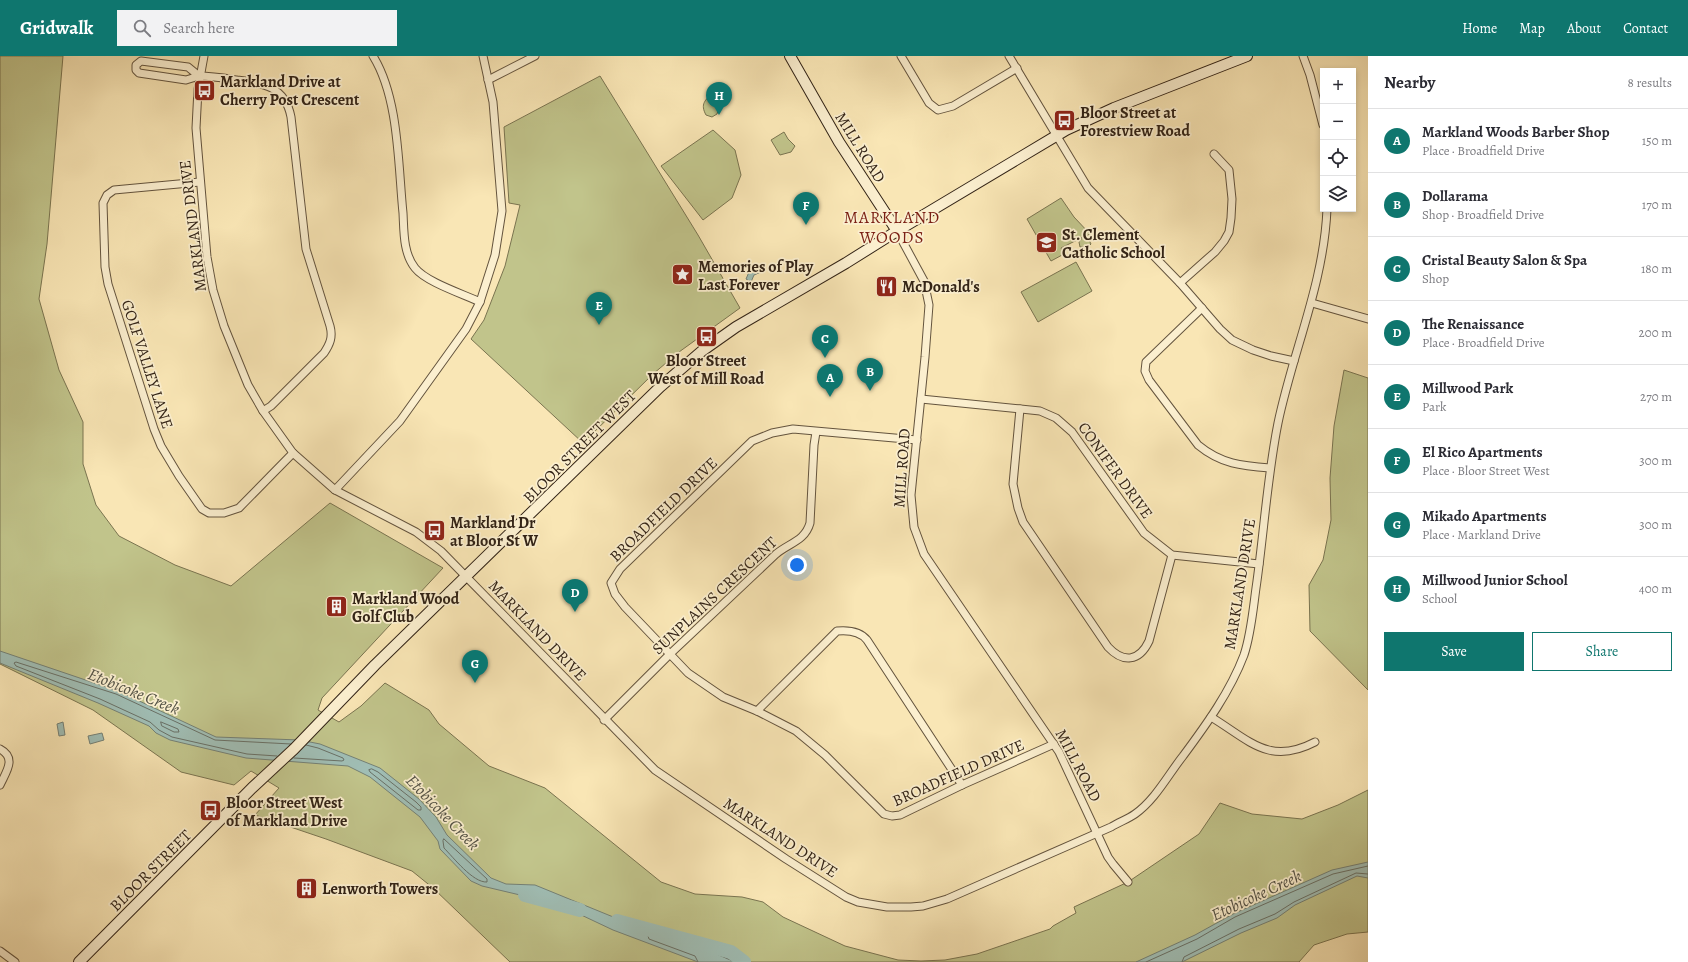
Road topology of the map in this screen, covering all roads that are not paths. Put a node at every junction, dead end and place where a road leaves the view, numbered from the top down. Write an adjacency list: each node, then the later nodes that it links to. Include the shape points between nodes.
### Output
1 (204, 56): 11 (street, MARKLAND DRIVE)
2 (373, 56): 20 (street, via 388,87 393,109 409,257 415,269 430,279)
3 (483, 56): 12 (street)
4 (535, 56): 12 (street)
5 (790, 56): 18 (main road, MILL ROAD, via 839,142)
6 (902, 56): 10 (street, via 929,103 938,110 953,106)
7 (1010, 56): 10 (street)
8 (1248, 56): 14 (main road, BLOOR STREET WEST, via 1082,121)
9 (1303, 56): 13 (street)
10 (1017, 68): 14 (street)
11 (199, 76): 11 (street, via 188,67 143,61 136,65 137,71 143,74 186,80); 16 (street, MARKLAND DRIVE, via 196,128); 27 (street, via 266,85 280,93 291,117 306,249 332,338 324,353)
12 (488, 80): 20 (street, via 493,102 502,211 495,255)
13 (1320, 113)
14 (1057, 135): 18 (main road, BLOOR STREET WEST); 19 (street, via 1088,188)
15 (1214, 154): 19 (street, via 1229,170 1232,199 1229,232 1215,252)
16 (200, 182): 27 (street, MARKLAND DRIVE, via 207,257 213,290 224,326 248,385); 30 (street, GOLF VALLEY LANE, via 114,190 104,200 108,284 150,417 161,446 179,476 202,509 209,513 224,513 238,508)
17 (1327, 212): 21 (street, MARKLAND DRIVE, via 1324,248)
18 (897, 231): 25 (street, MILL ROAD, via 924,281 929,305); 35 (main road, BLOOR STREET WEST, via 736,327 702,351 660,387)
19 (1180, 283): 22 (street)
20 (480, 302): 32 (street, via 466,329 400,421)
21 (1312, 303): 23 (street); 24 (street, MARKLAND DRIVE)
22 (1202, 308): 24 (street, via 1232,340 1253,350); 31 (street, via 1146,362 1145,371 1154,390 1198,445 1208,453 1230,463)
23 (1368, 320)
24 (1294, 361): 31 (street, MARKLAND DRIVE)
25 (921, 399): 26 (street, CONIFER DRIVE); 29 (street, MILL ROAD)
26 (1020, 409): 33 (street, CONIFER DRIVE, via 1048,414 1064,423 1144,533); 33 (street, via 1013,484 1023,522 1108,647 1121,658 1132,658 1141,654 1149,641)
27 (263, 411): 30 (street, MARKLAND DRIVE)
28 (816, 432): 29 (street, BROADFIELD DRIVE); 36 (street, SUNPLAINS CRESCENT, via 808,530 804,536 783,547); 36 (street, BROADFIELD DRIVE, via 793,429 763,435 752,441 615,575 612,583 615,594)
29 (917, 440): 41 (street, MILL ROAD, via 912,507 919,543)
30 (293, 453): 32 (street, MARKLAND DRIVE)
31 (1270, 468): 34 (street, MARKLAND DRIVE)
32 (335, 490): 35 (street, MARKLAND DRIVE, via 424,537)
33 (1172, 555): 34 (street)
34 (1259, 564): 38 (street, MARKLAND DRIVE, via 1244,653)
35 (466, 577): 39 (street, MARKLAND DRIVE); 43 (main road, BLOOR STREET WEST)
36 (670, 654): 37 (street, BROADFIELD DRIVE, via 703,685 723,698); 39 (street, SUNPLAINS CRESCENT)
37 (757, 711): 45 (street, BROADFIELD DRIVE, via 796,731 811,743 884,814 900,815); 45 (street, via 837,632 844,630 862,634)
38 (1211, 717): 40 (street, via 1270,751 1294,751); 46 (street, MARKLAND DRIVE, via 1149,800 1135,813)
39 (604, 720): 46 (street, MARKLAND DRIVE, via 655,770 786,859 858,902 887,907 923,906 947,899)
40 (1314, 742)
41 (1054, 744): 45 (street, BROADFIELD DRIVE); 46 (street, MILL ROAD)
42 (0, 749): 44 (street, via 5,752 10,763)
43 (294, 749): 50 (main road, BLOOR STREET)
44 (0, 785)
45 (962, 785)
46 (1097, 833): 47 (street, MILL ROAD, via 1113,864)
47 (1128, 882)
48 (0, 951): 49 (street)
49 (15, 962)
50 (79, 962)

